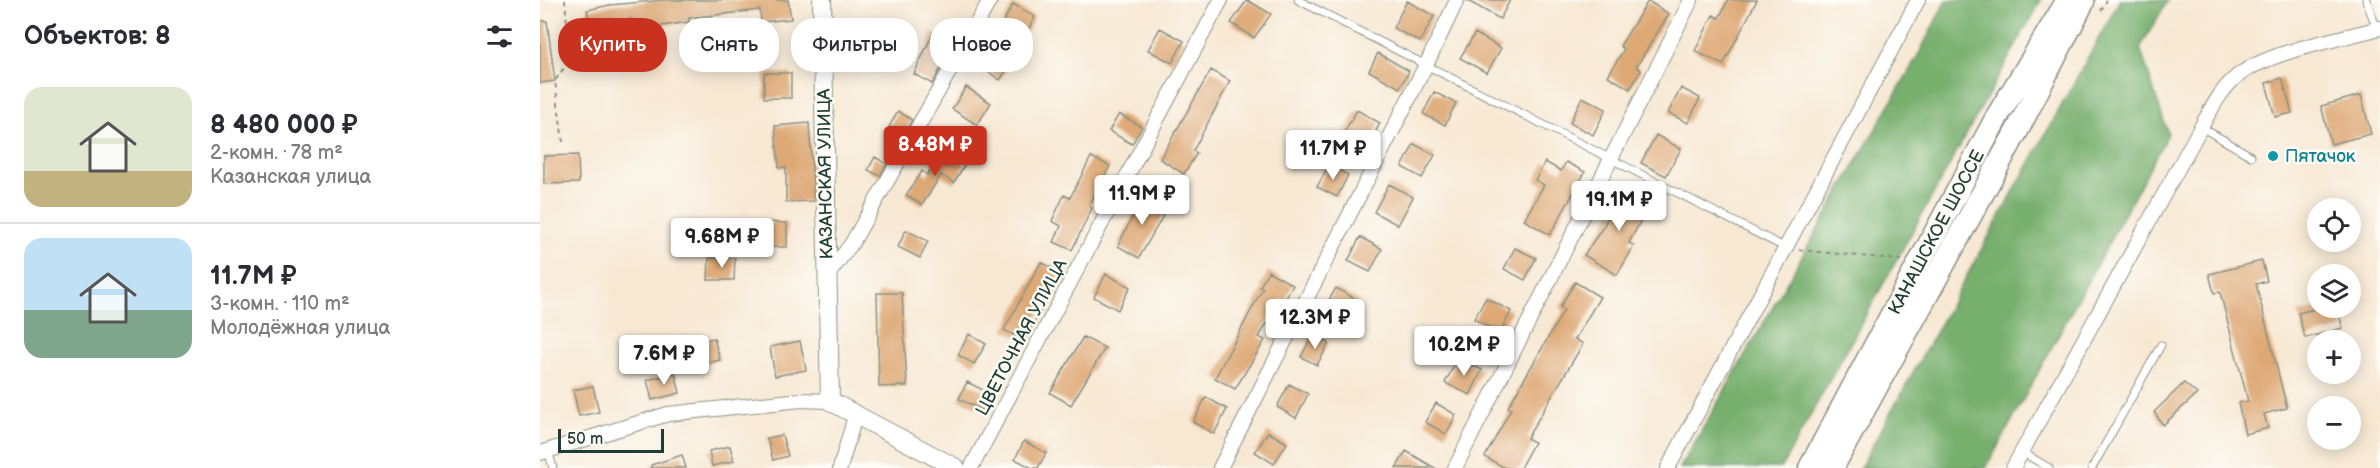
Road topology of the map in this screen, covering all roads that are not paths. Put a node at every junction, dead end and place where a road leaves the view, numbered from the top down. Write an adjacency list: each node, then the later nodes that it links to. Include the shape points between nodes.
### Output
1 (822, 0): 17 (street, КАЗАНСКАЯ УЛИЦА)
2 (990, 0): 17 (street, КАЗАНСКАЯ УЛИЦА, via 852,243)
3 (1221, 0): 26 (street, ЦВЕТОЧНАЯ УЛИЦА)
4 (1298, 0): 12 (lane)
5 (1457, 0): 12 (street)
6 (1691, 0): 15 (street)
7 (1918, 0): 16 (street)
8 (2068, 0): 30 (main road, КАНАШСКОЕ ШОССЕ, via 1998,115)
9 (2084, 0): 31 (main road, КАНАШСКОЕ ШОССЕ)
10 (2366, 0): 11 (lane)
11 (2379, 29): 13 (street, via 2251,67 2225,88)
12 (1426, 65): 15 (lane); 27 (street)
13 (2201, 127): 14 (lane); 22 (street)
14 (2251, 156)
15 (1610, 159): 16 (lane); 28 (street)
16 (1786, 248): 29 (street)
17 (827, 276): 19 (street, КАЗАНСКАЯ УЛИЦА)
18 (2161, 345): 34 (lane)
19 (830, 401): 20 (street); 21 (street, via 801,400 668,414)
20 (855, 413): 24 (street); 25 (street)
21 (544, 452): 23 (lane)
22 (2022, 452): 32 (street); 33 (lane)
23 (553, 468)
24 (840, 468)
25 (956, 468)
26 (971, 468)
27 (1220, 468)
28 (1455, 468)
29 (1668, 468)
30 (1810, 468)
31 (1832, 468)
32 (2013, 468)
33 (2049, 468)
34 (2092, 468)

